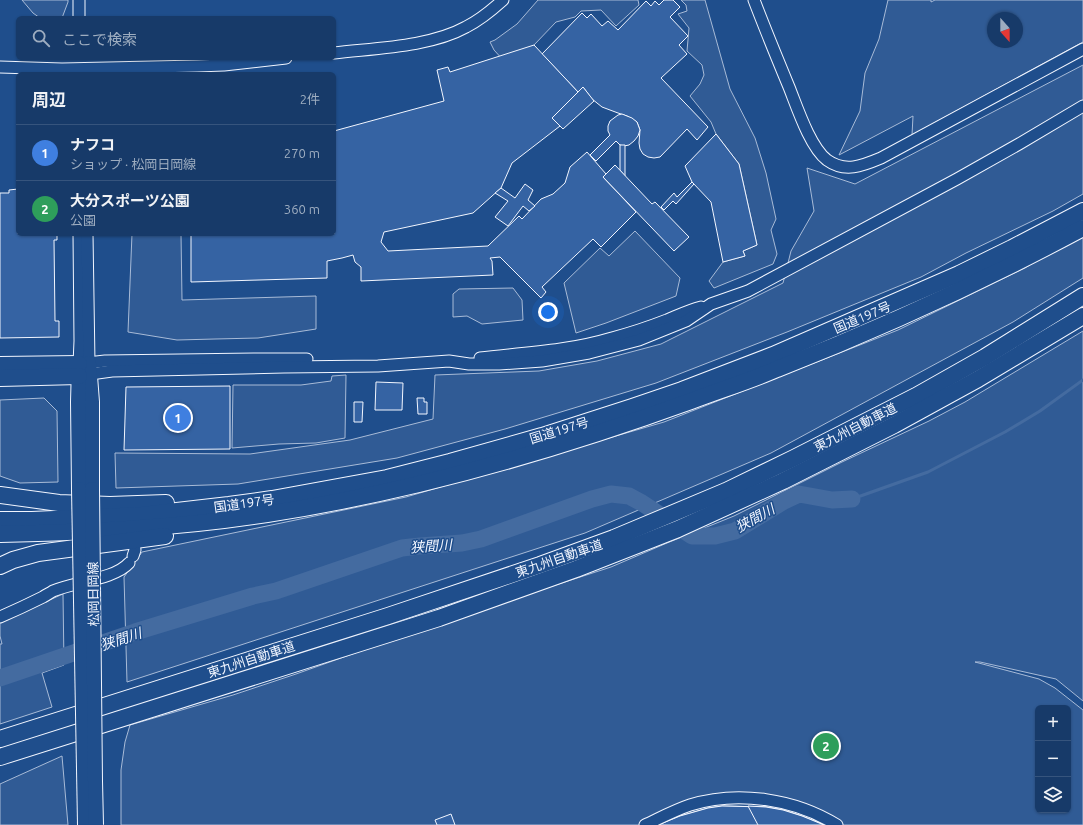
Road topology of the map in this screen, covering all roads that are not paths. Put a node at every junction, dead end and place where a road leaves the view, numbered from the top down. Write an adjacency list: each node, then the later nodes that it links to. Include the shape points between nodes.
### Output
1 (79, 0): 4 (street)
2 (503, 0): 6 (street, via 466,27 440,37 414,43)
3 (754, 0): 5 (street, via 810,137 826,159 840,166 863,166 881,158)
4 (79, 16)
5 (1083, 49)
6 (336, 53)
7 (268, 60): 9 (street, via 197,66)
8 (0, 67): 9 (street)
9 (81, 68)
10 (1083, 106): 18 (street, via 957,179 798,263 738,289 711,304 628,334 572,348 449,361 105,361)
11 (1083, 211): 21 (highway, 国道197号, via 959,274 759,361 682,390 542,436)
12 (1083, 228): 24 (highway, 国道197号, via 878,328 775,370 651,415 533,454 464,473 395,490)
13 (79, 236): 18 (street, via 80,341)
14 (87, 236): 18 (street)
15 (1083, 296): 20 (highway, 東九州自動車道)
16 (1083, 316): 20 (highway, 東九州自動車道, via 978,379 894,425)
17 (0, 366): 18 (highway)
18 (85, 369): 19 (highway); 22 (main road, 松岡日岡線)
19 (0, 378)
20 (821, 453): 27 (highway, 東九州自動車道, via 726,491)
21 (400, 475): 23 (highway, via 350,479 210,500 168,503 59,503); 25 (highway, 国道197号, via 272,499 178,512 112,517)
22 (85, 489): 35 (main road, 松岡日岡線, bridge); 36 (main road, 松岡日岡線, bridge)
23 (0, 495)
24 (268, 514): 26 (highway, 国道197号, via 141,529); 28 (highway, via 201,531)
25 (0, 520)
26 (0, 534)
27 (618, 544): 31 (highway, 東九州自動車道, via 532,585 439,618); 32 (highway, 東九州自動車道, via 540,565)
28 (132, 553): 29 (highway, via 38,553); 30 (street, via 121,570 53,591)
29 (0, 566)
30 (0, 617)
31 (126, 717): 33 (highway, 東九州自動車道); 34 (highway)
32 (0, 739)
33 (0, 757)
34 (0, 768)
35 (85, 825)
36 (96, 825)
37 (645, 825): 38 (street, via 702,802 751,799 802,808)
38 (837, 825)

